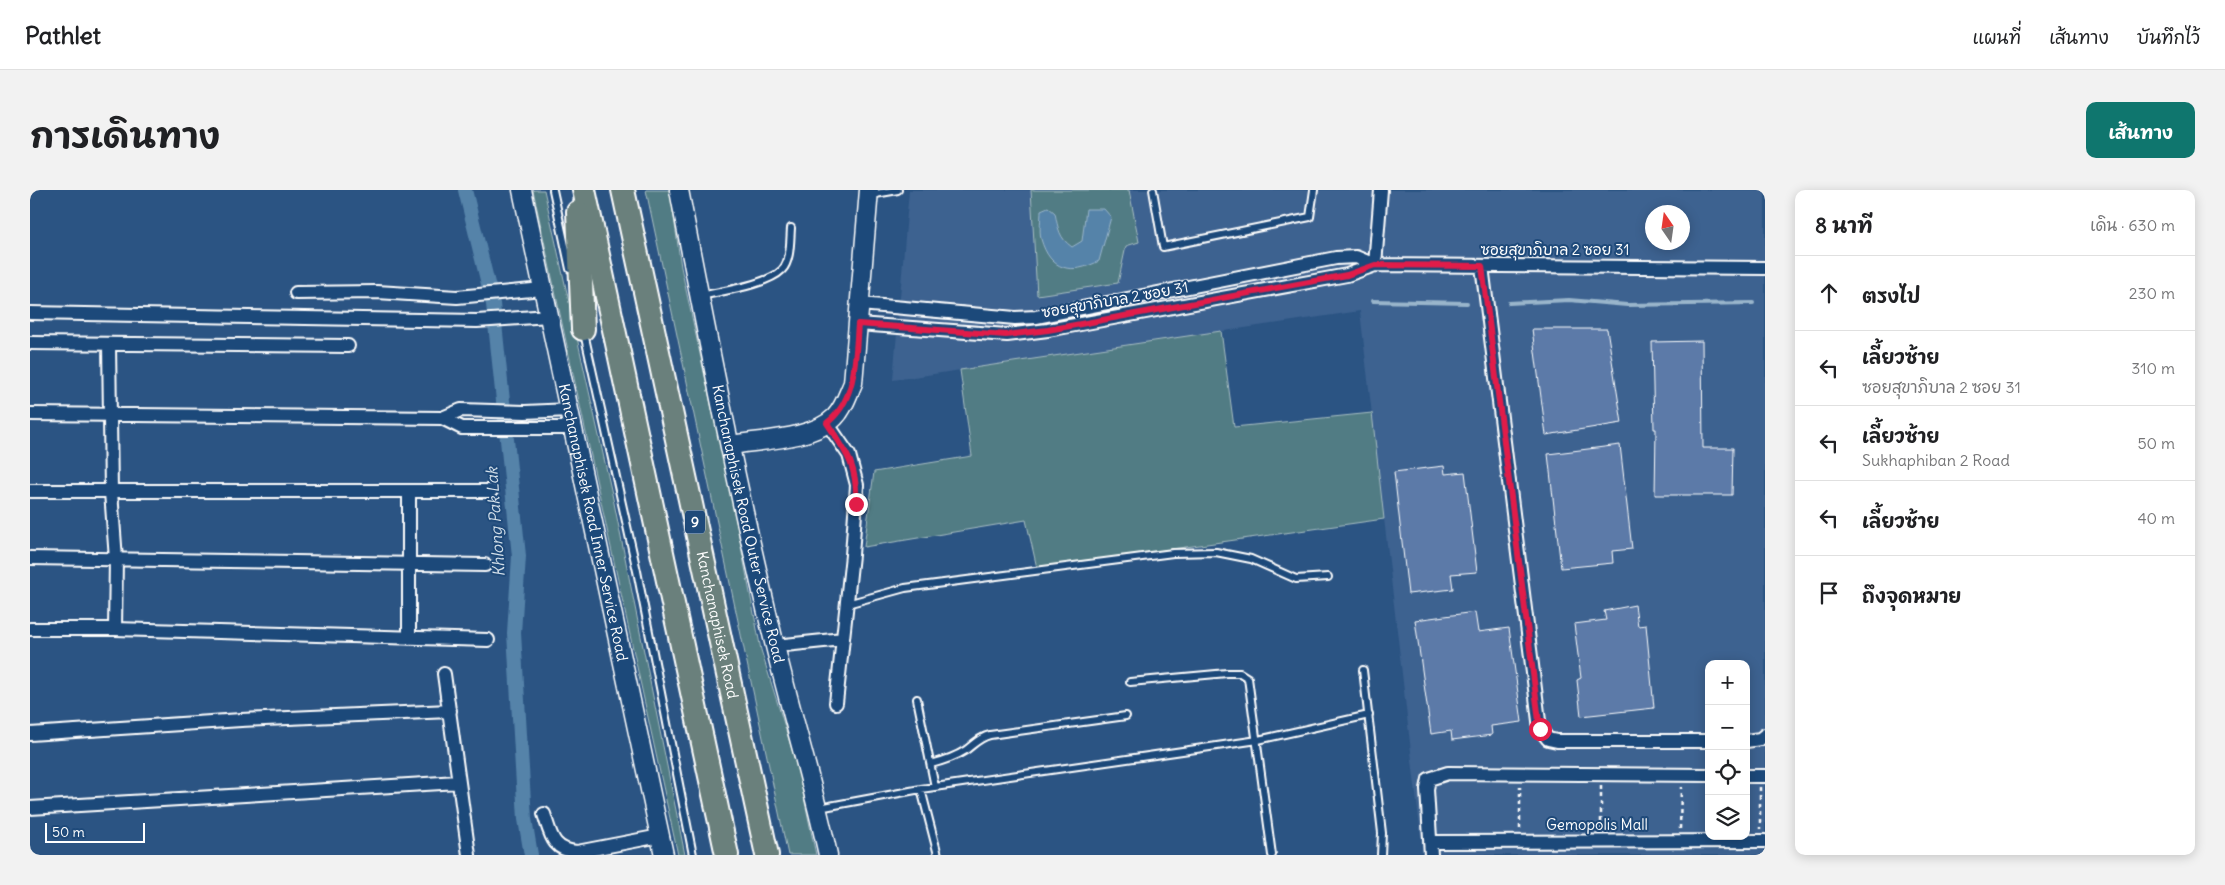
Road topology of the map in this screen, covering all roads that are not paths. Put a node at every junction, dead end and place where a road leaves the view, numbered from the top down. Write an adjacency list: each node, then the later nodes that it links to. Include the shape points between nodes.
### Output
1 (522, 190): 18 (main road, Kanchanaphisek Road Inner Service Road)
2 (553, 190): 16 (lane)
3 (577, 190): 26 (highway)
4 (584, 190): 81 (highway)
5 (623, 190): 82 (highway, Kanchanaphisek Road / 9)
6 (679, 190): 20 (main road, Kanchanaphisek Road Outer Service Road)
7 (898, 190): 11 (lane)
8 (1153, 190): 9 (lane, via 1163,247 1310,217)
9 (1314, 190)
10 (1381, 190): 13 (street)
11 (869, 193): 21 (main road)
12 (791, 228): 20 (lane, via 789,252 783,269 767,279)
13 (1375, 265): 14 (street, ซอยสุขาภิบาล 2 ซอย 31); 23 (street, ซอยสุขาภิบาล 2 ซอย 31, via 1356,257 1336,258 1036,317); 27 (street, ซอยสุขาภิบาล 2 ซอย 31, via 1347,275 1048,330 1006,335)
14 (1482, 266): 15 (street, ซอยสุขาภิบาล 2 ซอย 31); 66 (street, via 1540,729 1548,740 1557,741)
15 (1765, 268)
16 (571, 273)
17 (573, 282): 26 (lane)
18 (543, 289): 19 (street, via 457,298 377,292); 24 (main road, Kanchanaphisek Road Inner Service Road)
19 (296, 293)
20 (700, 297): 37 (main road, Kanchanaphisek Road Outer Service Road)
21 (860, 304): 23 (street, ซอยสุขาภิบาล 2 ซอย 31); 25 (main road)
22 (30, 313): 24 (street, via 477,321)
23 (967, 314): 27 (street)
24 (549, 316): 31 (main road, Kanchanaphisek Road Inner Service Road)
25 (858, 324): 27 (street, ซอยสุขาภิบาล 2 ซอย 31); 35 (main road, via 853,383 836,416)
26 (583, 329): 80 (lane, via 637,570)
27 (966, 332)
28 (30, 343): 29 (street)
29 (109, 344): 30 (street); 33 (street)
30 (348, 346)
31 (570, 410): 34 (street, via 461,410); 36 (main road, Kanchanaphisek Road Inner Service Road)
32 (30, 414): 33 (street)
33 (111, 416): 34 (street); 41 (street)
34 (442, 418): 36 (street, via 462,428)
35 (827, 423): 37 (main road, via 805,433); 47 (street, via 849,455 857,485)
36 (574, 428): 75 (main road, Kanchanaphisek Road Inner Service Road)
37 (730, 445): 53 (main road, Kanchanaphisek Road Outer Service Road)
38 (30, 491): 41 (street)
39 (409, 491): 40 (street); 41 (street); 44 (street)
40 (491, 491)
41 (110, 492): 43 (street)
42 (30, 558): 43 (street)
43 (116, 559): 44 (street); 49 (street)
44 (411, 564): 45 (street); 50 (street)
45 (485, 565)
46 (1328, 577): 47 (lane, via 1296,579 1251,559 1216,552 1173,553 905,588)
47 (847, 604): 51 (street)
48 (30, 629): 49 (street)
49 (115, 629): 50 (street)
50 (409, 638): 52 (street)
51 (843, 639): 53 (street); 58 (street)
52 (488, 640)
53 (775, 646): 73 (main road, Kanchanaphisek Road Outer Service Road)
54 (1363, 670): 60 (lane)
55 (444, 674): 59 (street)
56 (1130, 682): 64 (lane, via 1240,673 1248,678 1251,688)
57 (917, 699): 67 (lane)
58 (836, 703)
59 (450, 711): 62 (street); 69 (street)
60 (1369, 715): 64 (lane); 86 (lane, via 1382,833)
61 (1126, 716): 67 (lane, via 990,735 982,737 965,751)
62 (30, 734)
63 (1765, 735): 65 (street)
64 (1258, 740): 70 (lane); 85 (lane)
65 (1750, 740)
66 (1705, 741)
67 (931, 764): 70 (lane)
68 (1705, 775): 77 (street, via 1448,773 1429,779)
69 (458, 782): 72 (street); 78 (street)
70 (935, 787): 71 (lane)
71 (921, 789): 73 (lane); 84 (lane)
72 (30, 808)
73 (818, 809): 83 (main road, Kanchanaphisek Road Outer Service Road)
74 (544, 814): 75 (street, via 557,846 565,851 577,852)
75 (660, 836): 79 (main road, Kanchanaphisek Road Inner Service Road)
76 (1763, 841): 77 (street, Gemopolis Mall)
77 (1430, 842): 87 (street)
78 (469, 855)
79 (664, 855)
80 (693, 855)
81 (727, 855)
82 (767, 855)
83 (828, 855)
84 (938, 855)
85 (1272, 855)
86 (1381, 855)
87 (1431, 855)

